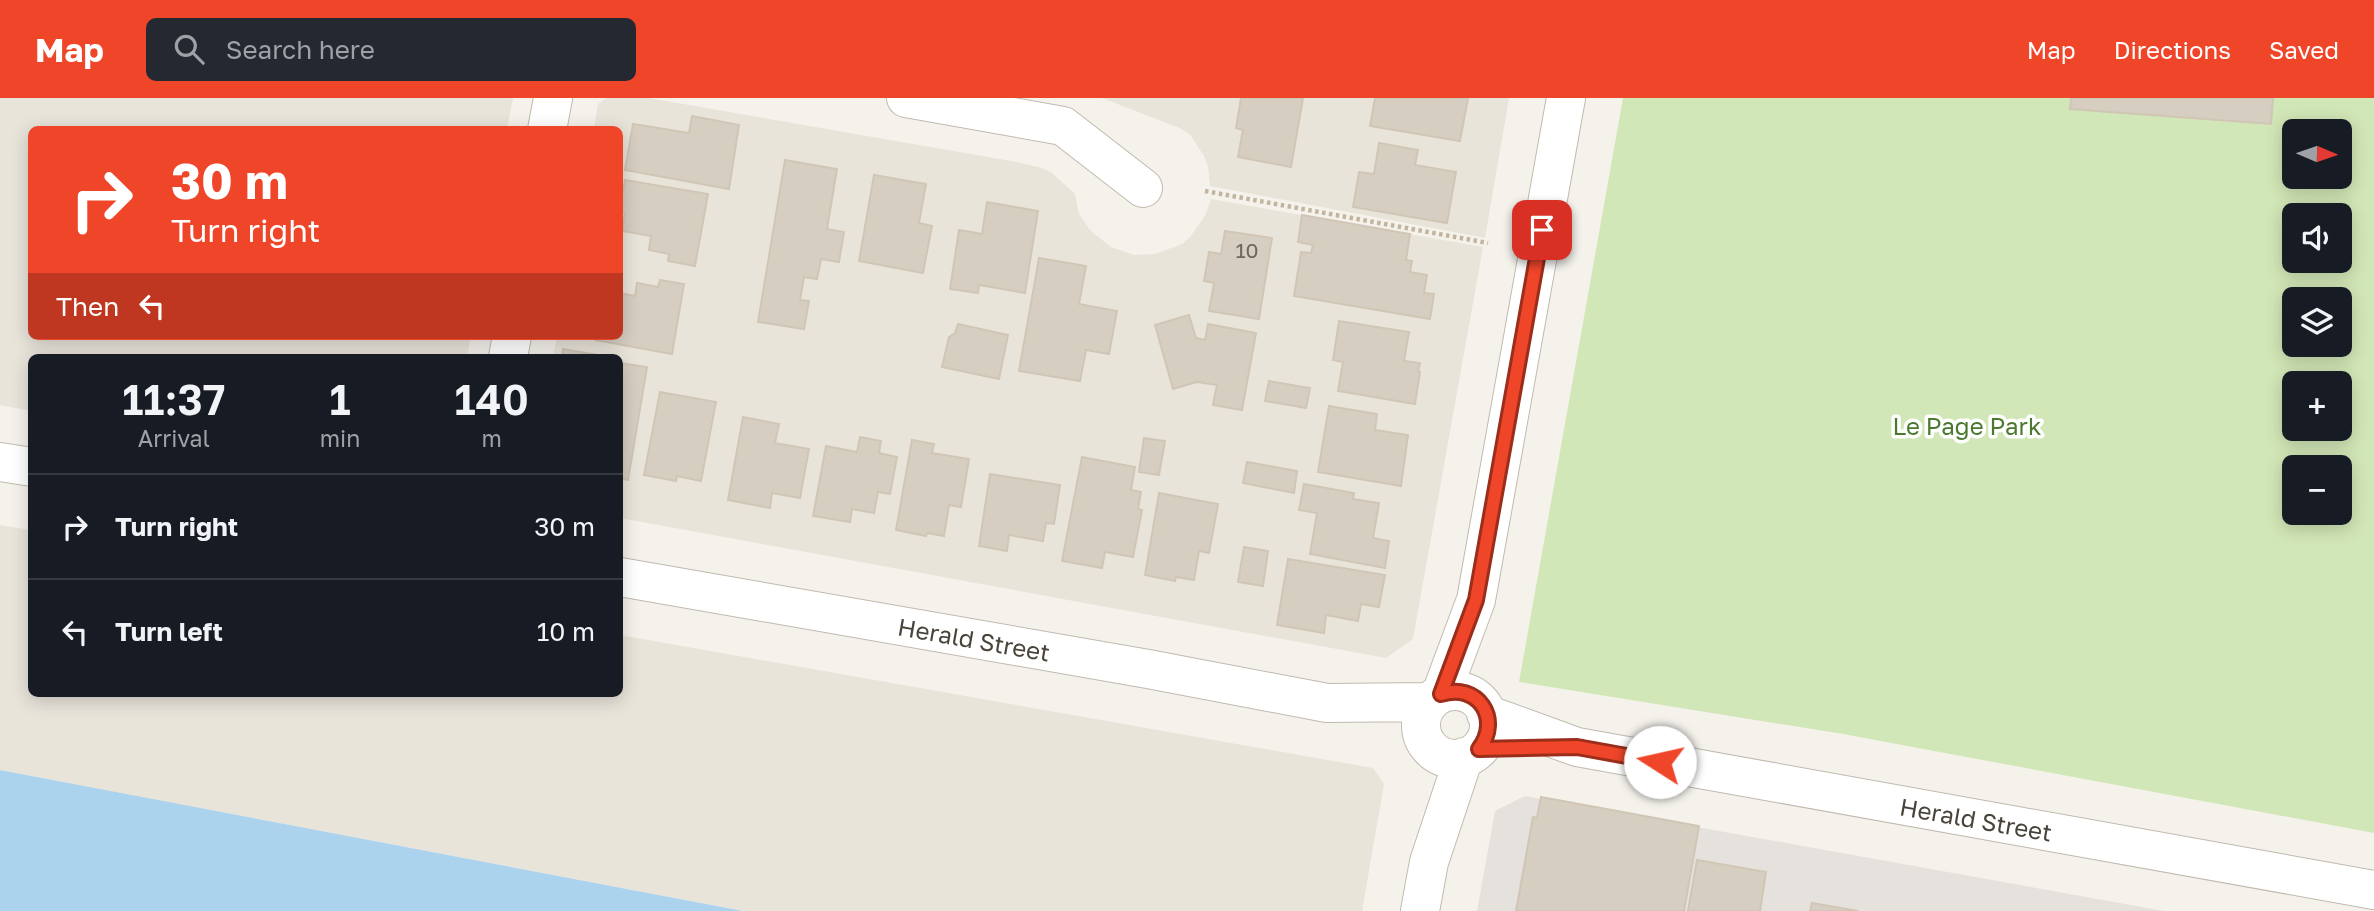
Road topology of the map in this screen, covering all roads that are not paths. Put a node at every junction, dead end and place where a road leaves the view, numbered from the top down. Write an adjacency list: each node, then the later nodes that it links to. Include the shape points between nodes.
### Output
1 (553, 98): 4 (street)
2 (905, 98): 5 (street, via 1063,126)
3 (1566, 98): 9 (street)
4 (548, 126)
5 (1143, 187)
6 (0, 461): 7 (street)
7 (28, 466)
8 (623, 578): 9 (street, Herald Street)
9 (1454, 726): 10 (street, Herald Street); 11 (street)
10 (2374, 890)
11 (1420, 911)

